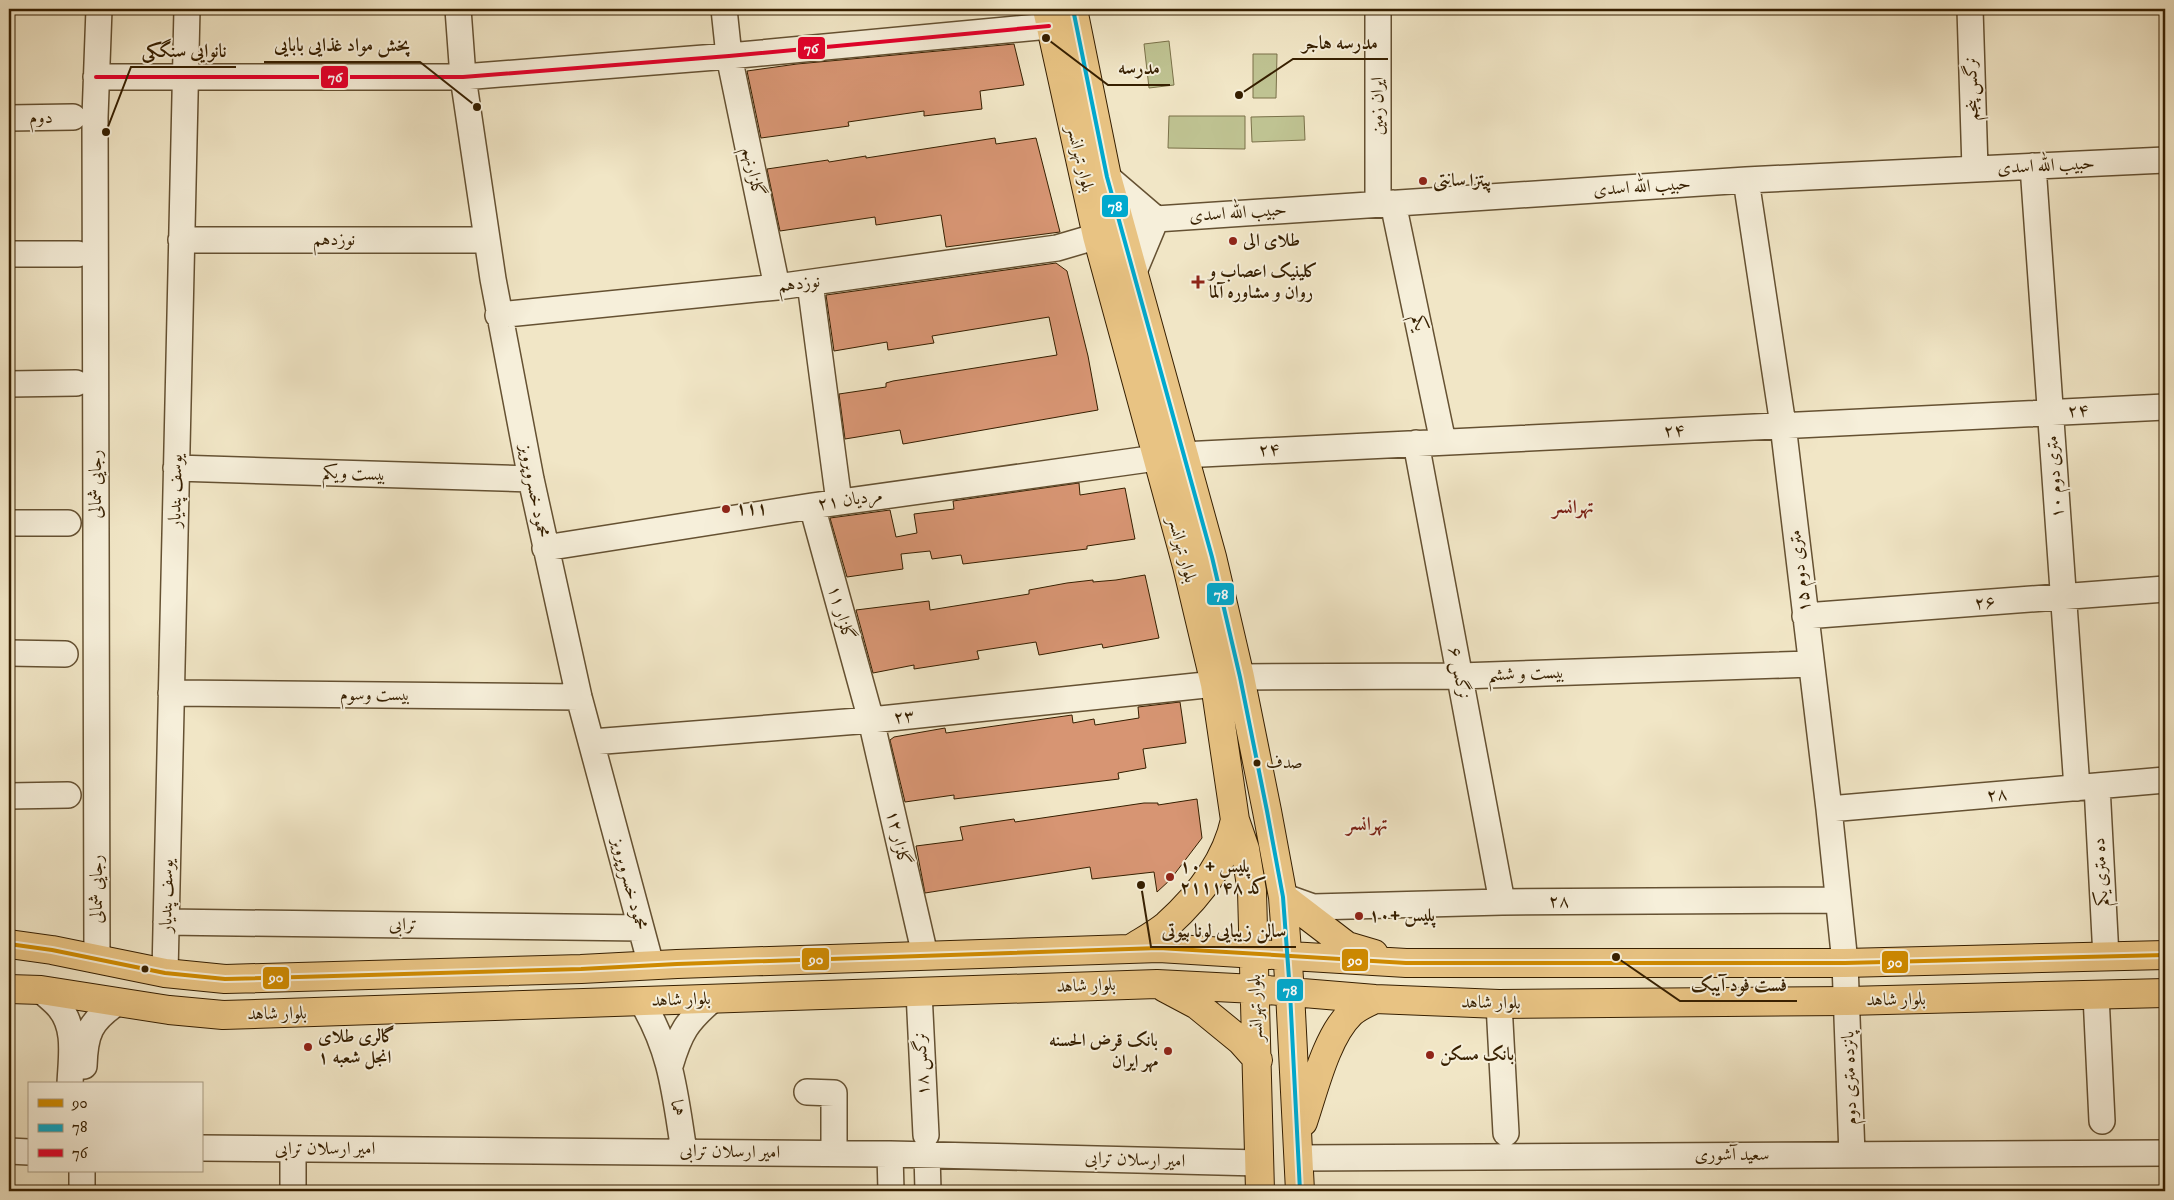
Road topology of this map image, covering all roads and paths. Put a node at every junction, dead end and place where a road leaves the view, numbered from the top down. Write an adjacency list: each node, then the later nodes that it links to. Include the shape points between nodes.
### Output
1 (99, 9): 10 (street, رجایی شمالی)
2 (187, 9): 12 (street, یوسف پندیار)
3 (458, 9): 11 (street, محمود خسروپرویز)
4 (724, 9): 9 (street, گلزارنهم)
5 (1073, 9): 19 (main road, بلوار تهرانسر)
6 (1378, 9): 20 (street, ایران زمین)
7 (1970, 9): 17 (street, نرگس پنجم)
8 (1048, 17): 9 (street); 19 (main road, بلوار تهرانسر)
9 (729, 56): 11 (street); 28 (street, گلزارنهم)
10 (96, 77): 12 (street); 76 (street, رجایی شمالی)
11 (463, 77): 12 (street); 23 (street, محمود خسروپرویز)
12 (185, 78): 22 (street, یوسف پندیار)
13 (72, 117): 14 (street, دوم)
14 (9, 118)
15 (2165, 160): 16 (street, حبیب الله اسدی)
16 (2033, 166): 17 (street, حبیب الله اسدی); 33 (street, ۱۰ متری دوم)
17 (1975, 169): 18 (street, حبیب الله اسدی)
18 (1746, 180): 20 (street, حبیب الله اسدی); 34 (street, ۱۵ متری دوم)
19 (1103, 196): 21 (street); 24 (main road, بلوار تهرانسر)
20 (1386, 203): 21 (street, حبیب الله اسدی); 35 (street, یکم)
21 (1156, 219): 24 (street); 24 (street, حبیب الله اسدی)
22 (182, 240): 23 (street, نوزدهم); 38 (street, یوسف پندیار)
23 (487, 240): 29 (street, محمود خسروپرویز)
24 (1116, 251): 27 (street, نوزدهم, via 1057,248); 37 (main road, بلوار تهرانسر)
25 (9, 254): 26 (street)
26 (78, 254)
27 (810, 283): 28 (street, نوزدهم); 40 (street)
28 (777, 287): 29 (street, نوزدهم)
29 (498, 315): 39 (street, محمود خسروپرویز)
30 (76, 383): 31 (street)
31 (9, 384)
32 (2165, 407): 33 (street, ۲۴)
33 (2050, 412): 34 (street, ۲۴); 46 (street, ۱۰ متری دوم)
34 (1783, 425): 35 (street, ۲۴); 47 (street, ۱۵ متری دوم)
35 (1443, 442): 36 (street, ۲۴)
36 (1416, 443): 37 (street, ۲۴); 51 (street, نرگس ۶)
37 (1169, 456): 40 (street, ۲۱ مردیان); 52 (main road, بلوار تهرانسر, via 1187,566)
38 (176, 468): 39 (street, بیست ویکم); 53 (street, یوسف پندیار)
39 (531, 479): 44 (street, محمود خسروپرویز)
40 (839, 502): 41 (street, ۲۱ مردیان)
41 (812, 506): 44 (street, ۲۱ مردیان); 55 (street, گلزار ۱۱)
42 (9, 523): 43 (street)
43 (68, 523)
44 (545, 548): 54 (street, محمود خسروپرویز)
45 (2165, 589): 46 (street, ۲۶)
46 (2063, 597): 47 (street, ۲۶); 58 (street, ۱۰ متری دوم)
47 (1805, 616): 50 (street, ۱۵ متری دوم)
48 (9, 653): 49 (street)
49 (65, 654)
50 (1812, 664): 51 (street, بیست و ششم); 61 (street, ۱۵ متری دوم)
51 (1460, 676): 52 (street, بیست و ششم); 65 (street, نرگس ۶)
52 (1227, 681): 55 (street, ۲۳); 62 (main road, بلوار تهرانسر); 63 (main road, بلوار تهرانسر)
53 (171, 693): 54 (street, بیست وسوم); 66 (street, یوسف پندیار)
54 (579, 696): 56 (street, محمود خسروپرویز)
55 (871, 720): 56 (street, ۲۳); 72 (street, گلزار ۱۲)
56 (592, 742): 67 (street, محمود خسروپرویز)
57 (2165, 780): 58 (street, ۲۸)
58 (2087, 787): 61 (street, ۲۸); 75 (street, ده متری یکم)
59 (68, 795): 60 (street)
60 (9, 796)
61 (1829, 808): 64 (street, ۱۵ متری دوم)
62 (1235, 820): 69 (main road, via 1222,858 1198,892 1166,925); 71 (main road, بلوار تهرانسر, via 1245,849 1252,891)
63 (1283, 897): 65 (street, ۲۸, via 1313,907); 74 (main road, بلوار تهرانسر); 77 (main road, via 1347,946)
64 (1838, 900): 65 (street, ۲۸); 78 (street, ۱۵ متری دوم)
65 (1502, 902)
66 (166, 922): 67 (street, ترابی); 80 (street, یوسف پندیار)
67 (641, 928): 79 (street, محمود خسروپرویز)
68 (9, 944): 76 (main road, بلوار شاهد)
69 (1132, 948): 70 (main road, بلوار شاهد); 72 (main road, بلوار شاهد)
70 (1158, 948): 71 (main road, بلوار شاهد); 81 (main road)
71 (1255, 954): 74 (main road, بلوار شاهد); 83 (main road, بلوار تهرانسر)
72 (925, 955): 79 (main road, بلوار شاهد)
73 (2165, 955): 75 (main road, بلوار شاهد)
74 (1288, 957): 77 (main road, بلوار شاهد); 86 (main road, بلوار تهرانسر)
75 (2106, 957): 78 (main road, بلوار شاهد)
76 (97, 959): 80 (main road, بلوار شاهد)
77 (1406, 963): 78 (main road, بلوار شاهد)
78 (1845, 964): 91 (street, پانزده متری دوم)
79 (651, 965): 80 (main road, بلوار شاهد, via 225,979)
80 (165, 973)
81 (1157, 984): 83 (main road, بلوار شاهد); 85 (main road, بلوار شاهد); 95 (main road, via 1196,1005)
82 (9, 989): 84 (main road, بلوار شاهد)
83 (1255, 989): 86 (main road, بلوار شاهد); 95 (main road, بلوار تهرانسر)
84 (41, 990): 92 (main road, بلوار شاهد); 97 (street, via 60,1007 69,1023 72,1037)
85 (919, 992): 89 (main road, بلوار شاهد); 102 (street, نرگس ۱۸)
86 (1290, 992): 90 (main road, بلوار شاهد); 103 (main road, بلوار تهرانسر)
87 (2165, 993): 88 (main road, بلوار شاهد)
88 (2096, 995): 91 (main road, بلوار شاهد); 100 (street)
89 (713, 999): 93 (main road, بلوار شاهد); 96 (street, via 693,1017 678,1040)
90 (1374, 999): 94 (main road, بلوار شاهد); 103 (main road, via 1351,1013 1325,1055)
91 (1847, 1001): 94 (main road, بلوار شاهد); 112 (street, پانزده متری دوم)
92 (118, 1002): 93 (main road, بلوار شاهد, via 223,1015); 98 (street, via 101,1013 90,1028 84,1044)
93 (642, 1002): 96 (street, هما, via 656,1025)
94 (1498, 1004): 101 (street)
95 (1258, 1060): 113 (main road, بلوار تهرانسر)
96 (670, 1066): 107 (street, هما)
97 (70, 1082)
98 (84, 1082)
99 (807, 1092): 109 (street, via 834,1093)
100 (2102, 1121)
101 (1506, 1133)
102 (926, 1145): 111 (street, امیر ارسلان ترابی); 113 (street, امیر ارسلان ترابی); 120 (street, نرگس ۱۸)
103 (1298, 1147): 112 (street, سعید آشوری); 122 (main road, بلوار تهرانسر)
104 (202, 1148): 105 (street, امیر ارسلان ترابی)
105 (293, 1149): 107 (street, امیر ارسلان ترابی); 118 (street)
106 (9, 1151): 108 (street)
107 (684, 1151): 109 (street, امیر ارسلان ترابی)
108 (28, 1152)
109 (834, 1153): 111 (street, امیر ارسلان ترابی)
110 (2165, 1153): 112 (street, سعید آشوری)
111 (890, 1154): 119 (street)
112 (1852, 1155)
113 (1259, 1163): 121 (main road, بلوار تهرانسر)
114 (68, 1172): 116 (street)
115 (82, 1172): 117 (street)
116 (68, 1191)
117 (82, 1191)
118 (293, 1191)
119 (891, 1191)
120 (928, 1191)
121 (1260, 1191)
122 (1300, 1191)

